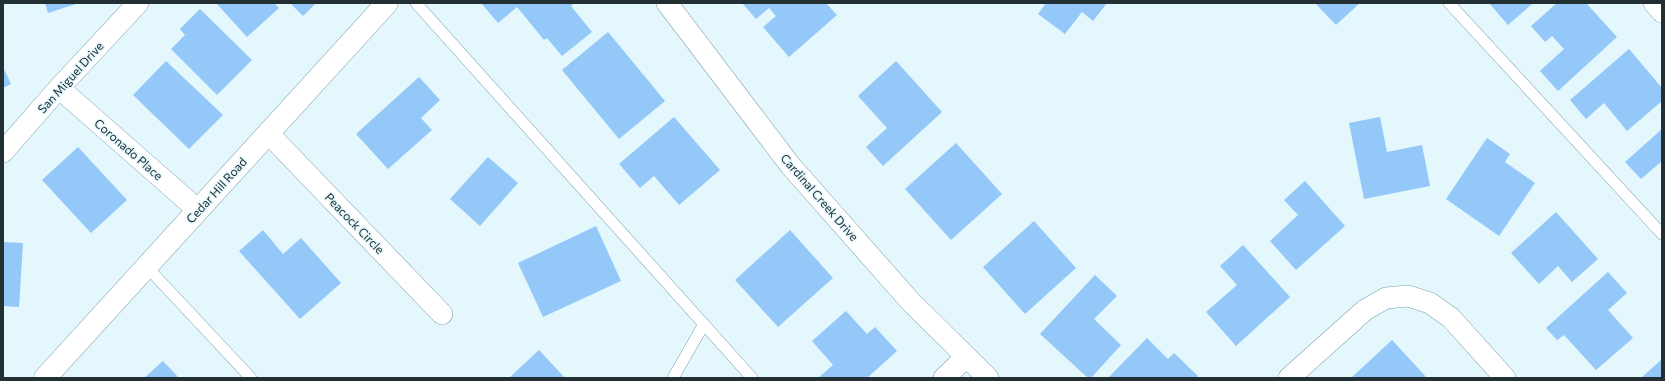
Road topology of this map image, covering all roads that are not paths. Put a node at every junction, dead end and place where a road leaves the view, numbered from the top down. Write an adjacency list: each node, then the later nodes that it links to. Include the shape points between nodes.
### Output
1 (138, 3): 8 (street, San Miguel Drive)
2 (386, 3): 9 (street, Cedar Hill Road)
3 (416, 3): 15 (lane)
4 (667, 3): 16 (street, Cardinal Creek Drive, via 790,165 910,301)
5 (1448, 3): 12 (lane)
6 (1654, 3): 7 (street)
7 (1662, 12)
8 (59, 88): 10 (street, San Miguel Drive); 11 (street, Coronado Place)
9 (268, 133): 11 (street, Cedar Hill Road); 14 (street, Peacock Circle)
10 (3, 152)
11 (198, 210): 13 (street, Cedar Hill Road)
12 (1662, 234)
13 (147, 267): 17 (street, Cedar Hill Road); 18 (lane)
14 (442, 314)
15 (704, 324): 19 (lane); 20 (lane)
16 (966, 357): 21 (street); 22 (street, Cardinal Creek Drive)
17 (46, 378)
18 (251, 378)
19 (673, 378)
20 (752, 378)
21 (944, 378)
22 (988, 378)
23 (1289, 378): 24 (street, via 1365,310 1386,298 1408,296 1430,303 1451,318)
24 (1505, 378)

